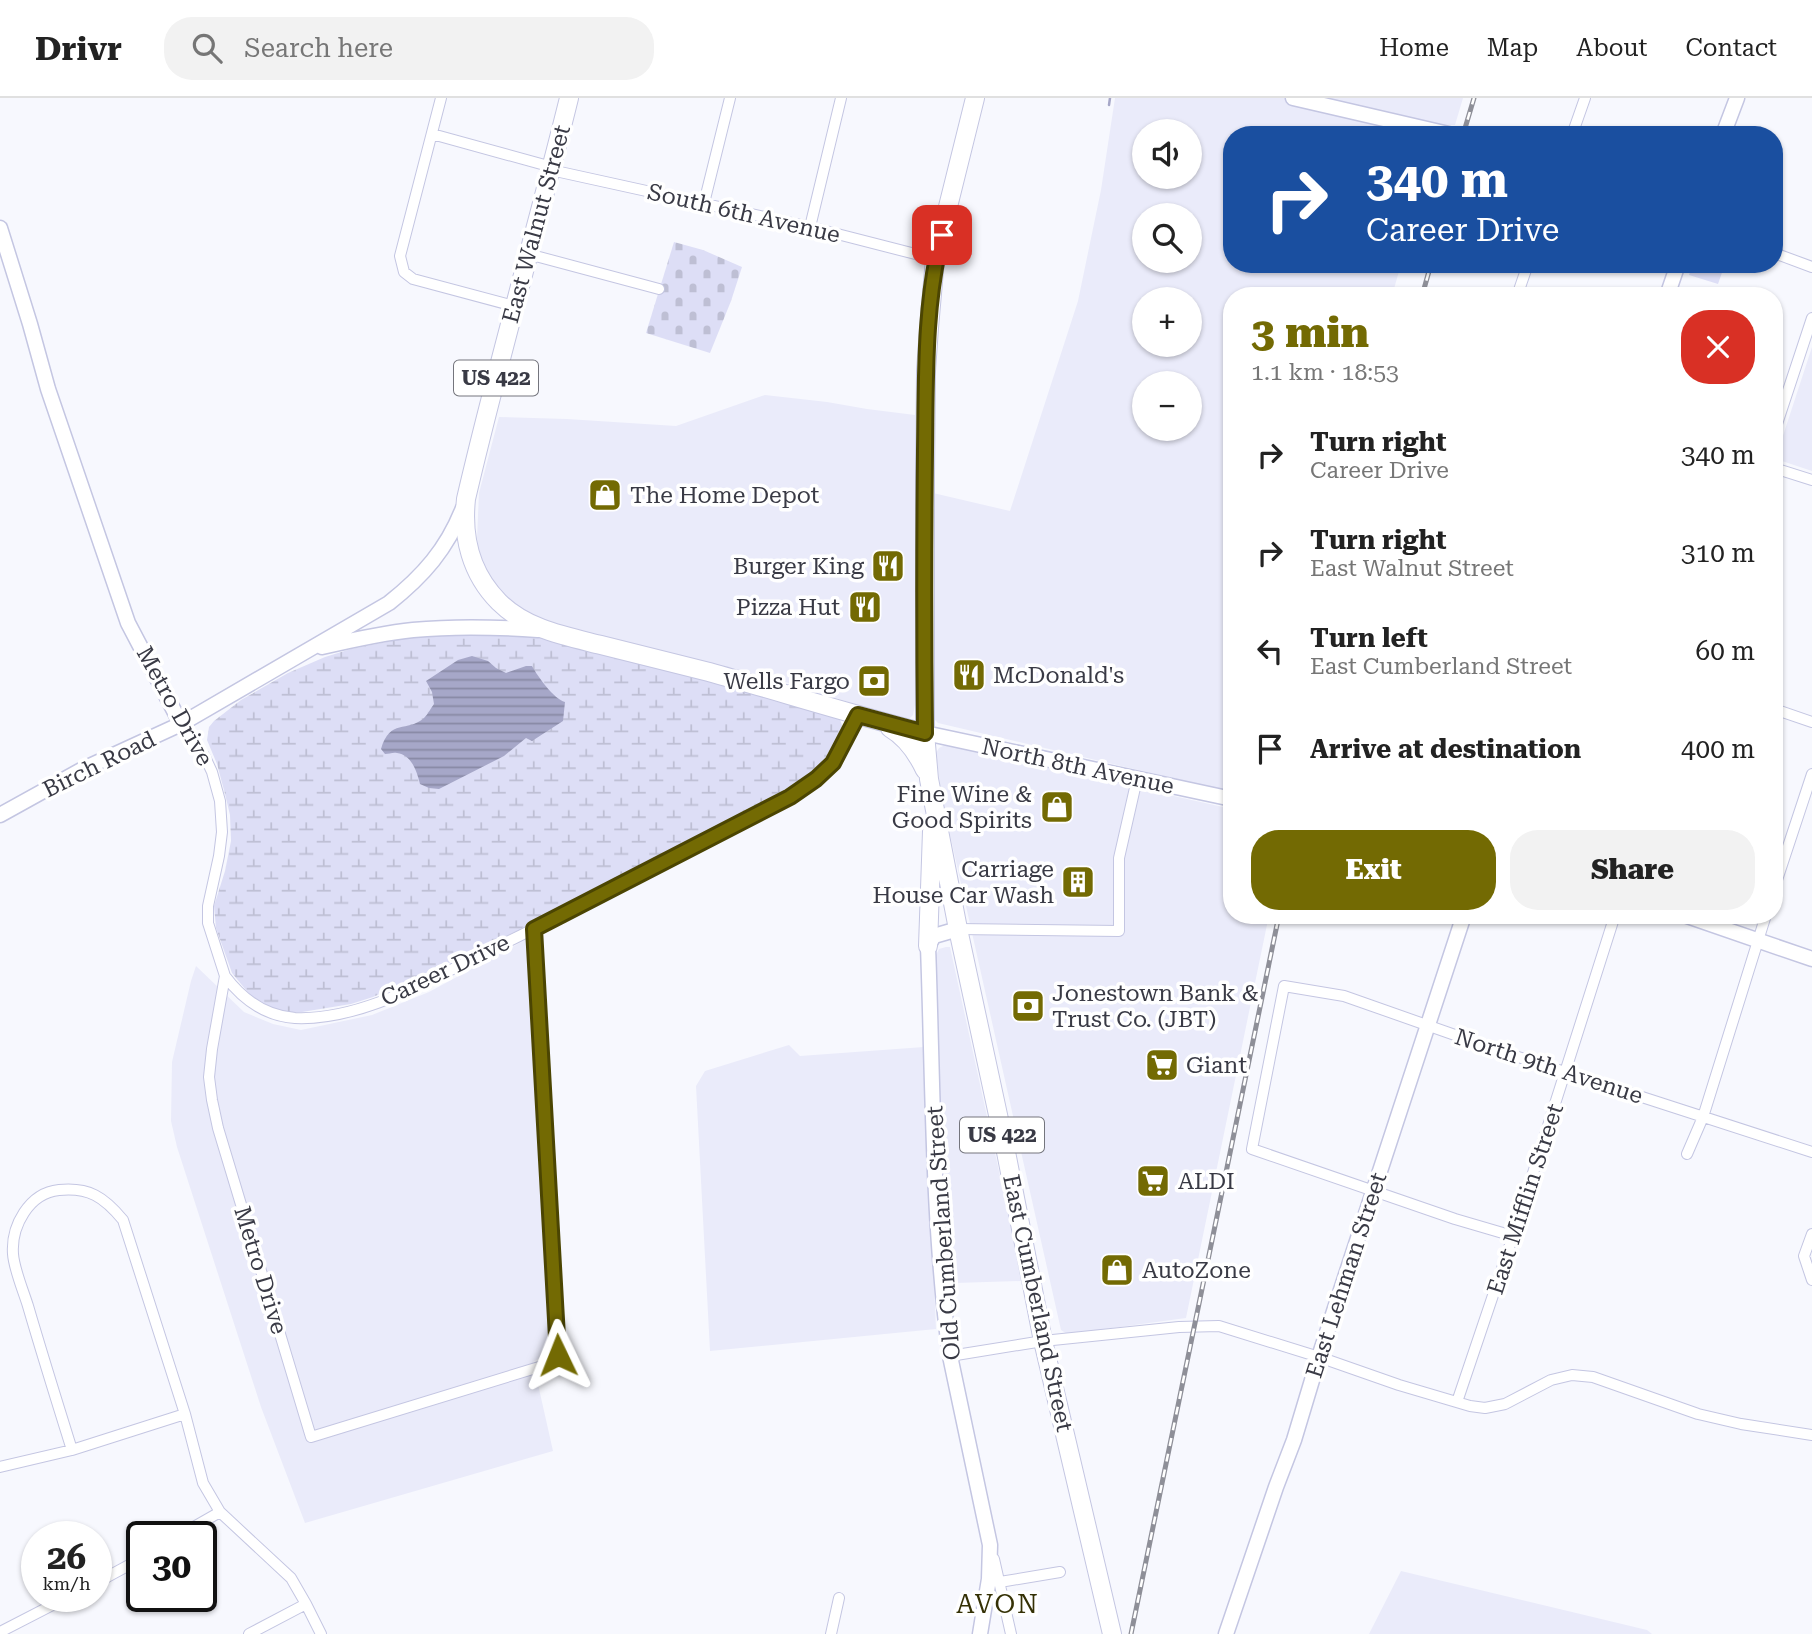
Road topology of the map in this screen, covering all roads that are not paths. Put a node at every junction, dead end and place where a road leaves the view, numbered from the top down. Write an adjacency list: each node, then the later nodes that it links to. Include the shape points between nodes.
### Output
1 (441, 98): 12 (street)
2 (569, 98): 13 (highway, East Walnut Street / US 422)
3 (730, 98): 14 (street)
4 (841, 98): 15 (street)
5 (975, 98): 19 (highway, East Cumberland Street / US 422)
6 (1293, 98): 9 (street)
7 (1585, 98): 10 (street)
8 (1737, 98): 11 (street)
9 (1414, 126)
10 (1575, 126)
11 (1726, 126)
12 (432, 134): 13 (street, South 6th Avenue); 22 (street, via 400,256 404,272 413,279)
13 (552, 168): 14 (street, South 6th Avenue); 17 (highway, East Walnut Street / US 422)
14 (704, 203): 15 (street, South 6th Avenue)
15 (810, 227): 19 (street, South 6th Avenue)
16 (0, 228): 34 (street, Metro Drive, via 48,389 128,623)
17 (528, 254): 21 (street); 22 (highway, East Walnut Street / US 422)
18 (1783, 256): 20 (street)
19 (935, 259): 35 (highway, East Cumberland Street / US 422, via 926,371)
20 (1812, 267)
21 (659, 289)
22 (514, 306): 27 (highway, East Walnut Street / US 422)
23 (1812, 318): 24 (street)
24 (1783, 406)
25 (1783, 471): 26 (street)
26 (1812, 480)
27 (466, 499): 28 (highway, East Walnut Street / US 422, via 466,542 481,578 499,603); 29 (street, Birch Road, via 455,528 412,585)
28 (544, 630): 29 (street, Birch Road, via 414,630); 31 (highway, East Walnut Street / US 422)
29 (307, 651): 34 (street, Birch Road)
30 (1783, 712): 33 (street)
31 (858, 715): 32 (highway, East Walnut Street / US 422); 47 (street, Career Drive, via 833,763 790,797)
32 (878, 721): 35 (highway, East Walnut Street); 37 (highway, US 422, via 905,738)
33 (1812, 722)
34 (181, 724): 41 (street, Birch Road, via 83,769); 52 (street, Metro Drive, via 205,757 220,801 222,832 208,923)
35 (925, 733): 37 (highway, East Cumberland Street / US 422); 38 (street, North 8th Avenue)
36 (1812, 774): 42 (street)
37 (929, 779): 40 (highway, East Cumberland Street / US 422)
38 (1137, 779): 39 (street, North 8th Avenue); 48 (street, via 1119,858 1119,931)
39 (1223, 797)
40 (933, 799): 48 (highway, East Cumberland Street / US 422); 50 (highway)
41 (0, 815)
42 (1783, 862)
43 (1461, 924): 53 (street, East Lehman Street)
44 (1612, 924): 54 (street, East Mifflin Street)
45 (1711, 924): 49 (street)
46 (1763, 924): 49 (street)
47 (534, 929): 52 (street, Career Drive, via 381,1001 332,1016 298,1018 267,1012 237,993); 52 (street, Metro Drive, via 556,1359 311,1437 212,1100 209,1077)
48 (958, 929): 50 (street, via 934,936); 62 (highway, East Cumberland Street / US 422)
49 (1758, 940): 51 (street); 55 (street)
50 (928, 946): 63 (street, Old Cumberland Street, via 937,1221)
51 (1812, 959)
52 (225, 976)
53 (1427, 1025): 54 (street, North 9th Avenue); 58 (street, East Lehman Street); 58 (street, North 9th Avenue, via 1344,996 1284,986 1252,1149)
54 (1566, 1071): 55 (street, North 9th Avenue); 60 (street, East Mifflin Street)
55 (1703, 1117): 56 (street, North 9th Avenue); 57 (street)
56 (1812, 1152)
57 (1687, 1154)
58 (1373, 1191): 60 (street); 64 (street, East Lehman Street)
59 (1812, 1234): 61 (street, via 1804,1256)
60 (1513, 1236): 65 (street, East Mifflin Street)
61 (1812, 1280)
62 (1044, 1341): 63 (street); 64 (street, via 1219,1326); 78 (highway, East Cumberland Street / US 422)
63 (950, 1356): 72 (street, Old Cumberland Street)
64 (1319, 1357): 65 (street); 85 (street, East Lehman Street)
65 (1457, 1402): 67 (street, via 1485,1408 1505,1404 1551,1380 1572,1375 1593,1377 1699,1414)
66 (185, 1414): 68 (street); 68 (street, via 123,1220 101,1197 87,1191 51,1191 23,1212 13,1255); 70 (street, via 203,1483)
67 (1812, 1435)
68 (72, 1450): 69 (street)
69 (0, 1467)
70 (220, 1511): 71 (street); 76 (street, via 291,1578)
71 (203, 1521)
72 (990, 1545): 74 (street, Old Cumberland Street); 83 (street)
73 (1060, 1572): 74 (street)
74 (1000, 1582): 84 (street, Old Cumberland Street)
75 (839, 1598): 82 (street)
76 (306, 1604): 80 (street); 81 (street)
77 (39, 1612): 79 (street)
78 (1111, 1630)
79 (0, 1632)
80 (249, 1634)
81 (321, 1634)
82 (831, 1634)
83 (980, 1634)
84 (1011, 1634)
85 (1226, 1634)

